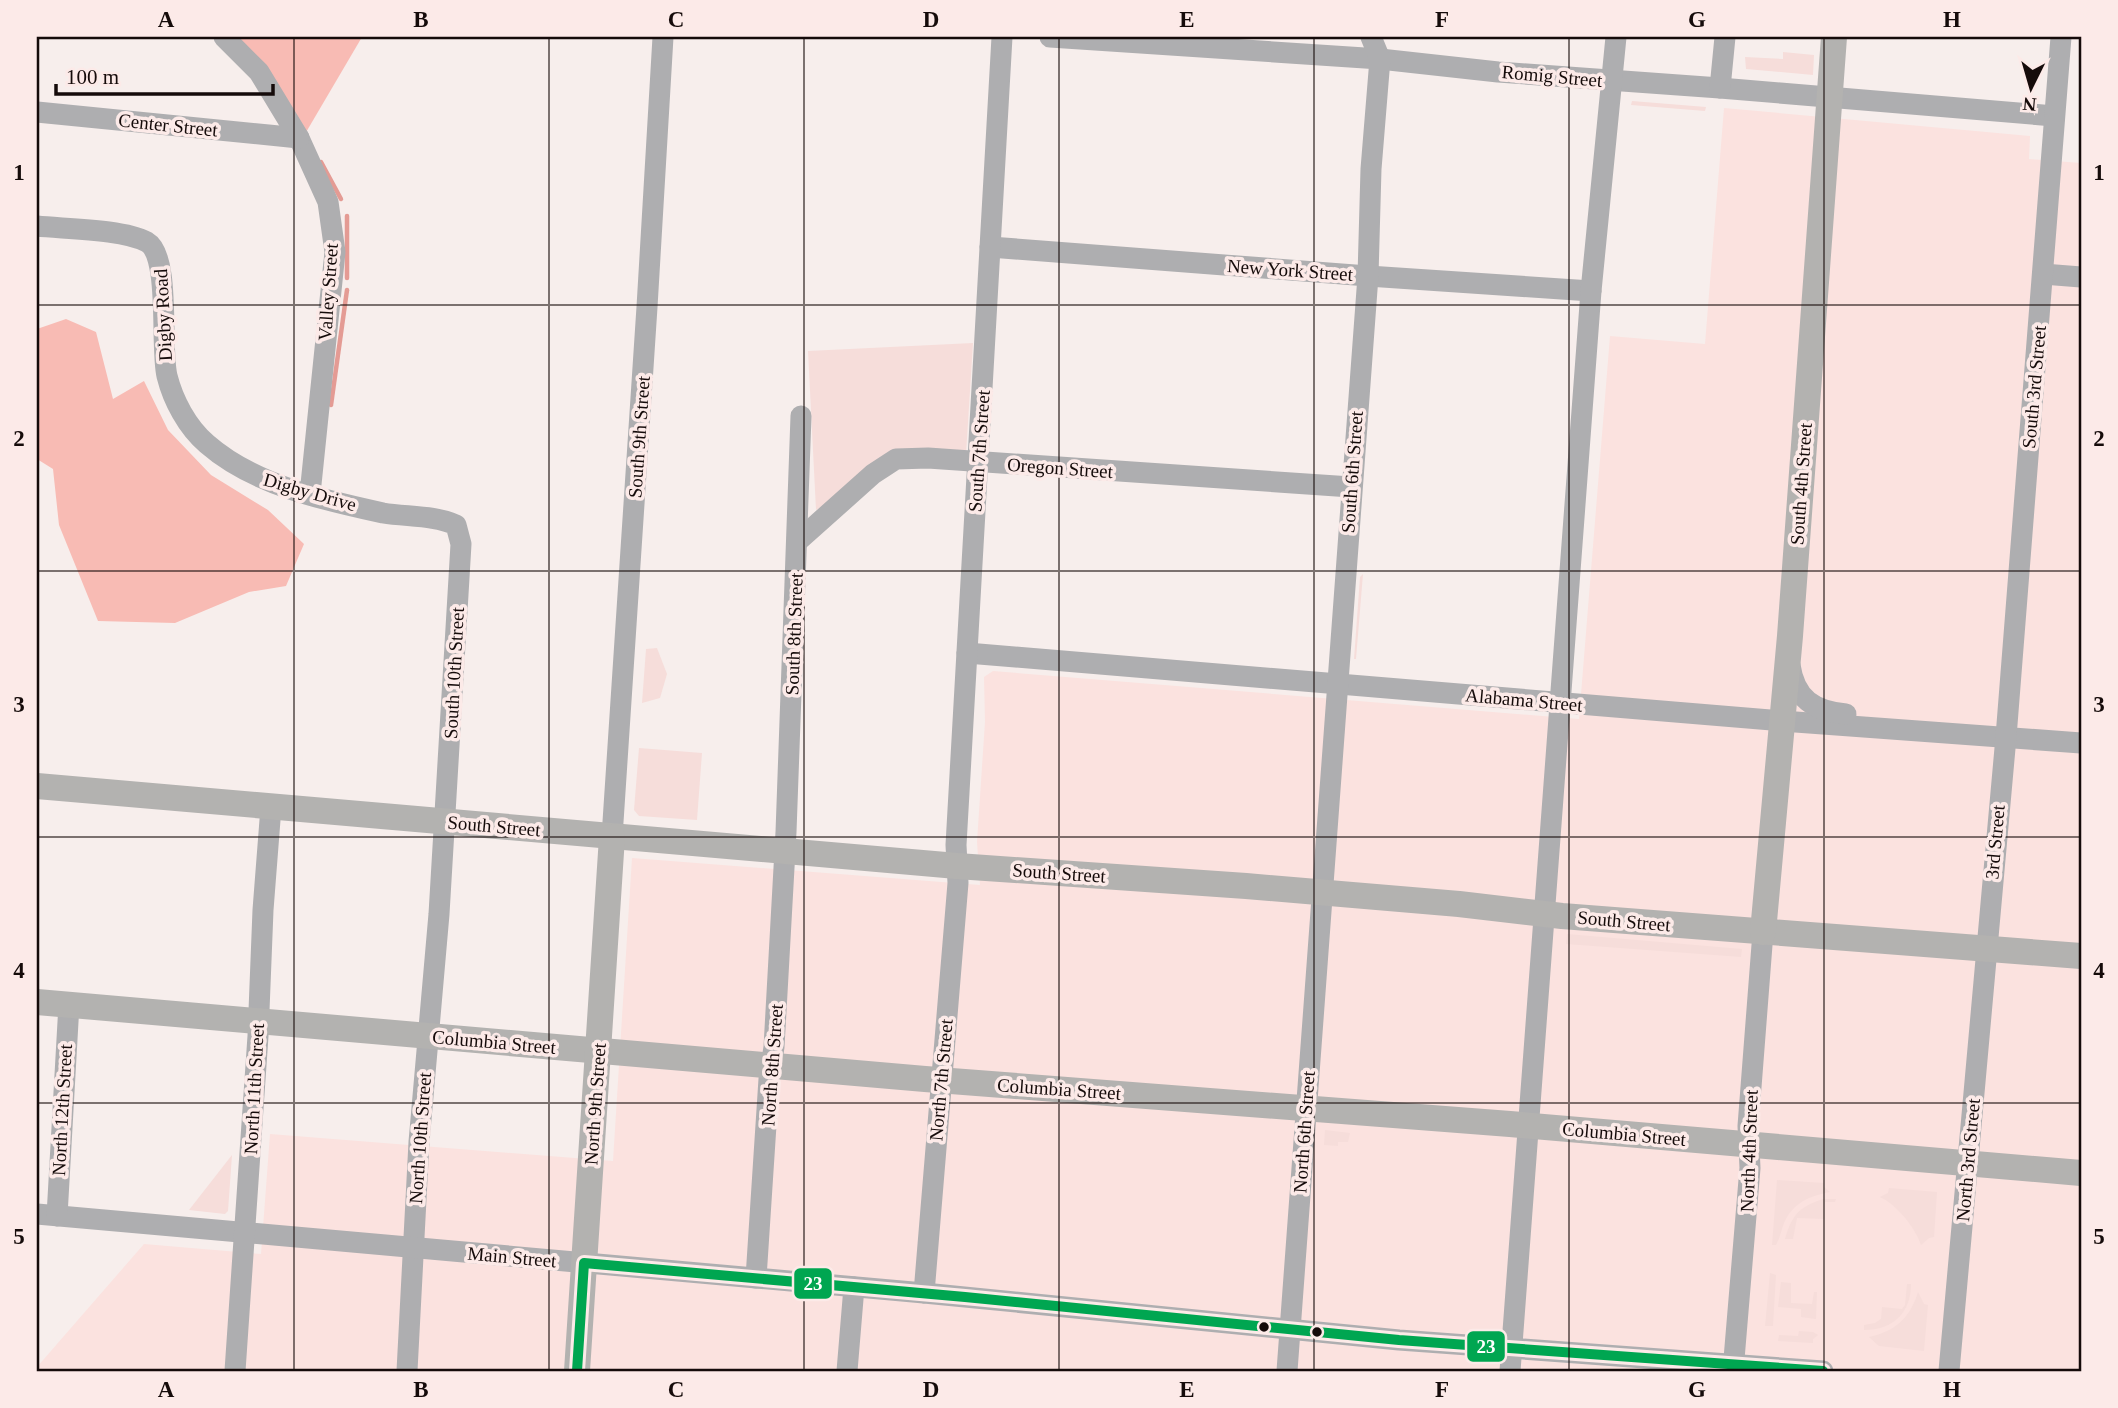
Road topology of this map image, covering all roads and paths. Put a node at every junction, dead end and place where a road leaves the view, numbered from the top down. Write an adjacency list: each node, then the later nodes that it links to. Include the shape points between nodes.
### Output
1 (224, 37): 15 (street, Valley Street, via 259,72)
2 (663, 37): 40 (street, South 9th Street)
3 (1002, 37): 17 (street, South 7th Street)
4 (1050, 37): 9 (street, Romig Street)
5 (1616, 37): 10 (street)
6 (1725, 37): 11 (street)
7 (1834, 37): 12 (main road, South 4th Street)
8 (2061, 37): 14 (street, South 3rd Street)
9 (1377, 49): 10 (street, Romig Street, via 1497,72); 19 (street, South 6th Street)
10 (1612, 81): 11 (street, Romig Street); 21 (street)
11 (1720, 88): 12 (street, Romig Street)
12 (1829, 98): 14 (street, Romig Street); 30 (main road, South 4th Street)
13 (37, 112): 15 (street, Center Street)
14 (2054, 116): 18 (street, South 3rd Street)
15 (299, 138): 26 (street, Valley Street, via 328,202 335,252)
16 (37, 226): 23 (street, Digby Road, via 149,243 162,268 167,378)
17 (989, 247): 19 (street, New York Street); 24 (street, South 7th Street)
18 (2043, 274): 20 (street); 35 (street, South 3rd Street)
19 (1368, 276): 21 (street, New York Street); 25 (street, South 6th Street)
20 (2081, 277)
21 (1591, 291): 32 (street)
22 (801, 416): 28 (street, South 8th Street)
23 (184, 417): 26 (street, Digby Drive, via 204,442 254,475)
24 (977, 462): 25 (street, Oregon Street); 28 (street, Oregon Street, via 896,459); 29 (street, South 7th Street)
25 (1351, 487): 31 (street, South 6th Street)
26 (310, 494): 27 (street, Digby Drive)
27 (456, 525): 39 (street, South 10th Street, via 461,544)
28 (798, 541): 41 (street, South 8th Street)
29 (967, 653): 31 (street, Alabama Street); 42 (street, South 7th Street)
30 (1788, 655): 33 (main road, South 4th Street); 34 (street, via 1796,687 1811,705 1821,711 1857,716)
31 (1338, 684): 32 (street, Alabama Street); 43 (street, South 6th Street)
32 (1559, 703): 33 (street, Alabama Street); 44 (street)
33 (1782, 721): 34 (street, Alabama Street); 45 (main road, South 4th Street)
34 (1877, 727): 35 (street, Alabama Street)
35 (2006, 737): 36 (street, Alabama Street); 46 (street, 3rd Street)
36 (2081, 743)
37 (37, 786): 38 (main road, South Street)
38 (271, 807): 39 (main road, South Street); 50 (street, North 11th Street)
39 (445, 822): 40 (main road, South Street); 51 (street, North 10th Street)
40 (612, 837): 41 (main road, South Street); 52 (main road, North 9th Street)
41 (785, 852): 42 (main road, South Street); 53 (street, North 8th Street)
42 (957, 866): 43 (main road, South Street); 54 (street, North 7th Street)
43 (1321, 893): 44 (main road, South Street); 55 (street, North 6th Street)
44 (1544, 914): 45 (main road, South Street); 56 (street)
45 (1763, 932): 46 (main road, South Street); 57 (street, North 4th Street)
46 (1987, 948): 47 (main road, South Street); 58 (street, North 3rd Street)
47 (2081, 956)
48 (37, 1002): 49 (main road, Columbia Street)
49 (69, 1004): 50 (main road, Columbia Street); 60 (street, North 12th Street)
50 (258, 1021): 51 (main road, Columbia Street); 61 (street, North 11th Street)
51 (427, 1036): 52 (main road, Columbia Street); 62 (street, North 10th Street)
52 (600, 1052): 53 (main road, Columbia Street); 63 (main road, North 9th Street)
53 (771, 1065): 54 (main road, Columbia Street); 64 (street, North 8th Street)
54 (941, 1080): 55 (main road, Columbia Street); 66 (street, North 7th Street)
55 (1307, 1108): 56 (main road, Columbia Street); 67 (street, North 6th Street)
56 (1528, 1125): 57 (main road, Columbia Street); 68 (street)
57 (1749, 1145): 58 (main road, Columbia Street); 69 (street, North 4th Street)
58 (1966, 1164): 59 (main road, Columbia Street); 77 (street, North 3rd Street)
59 (2081, 1173)
60 (47, 1215): 61 (street, Main Street)
61 (245, 1232): 62 (street, Main Street); 70 (street, North 11th Street)
62 (414, 1248): 63 (street, Main Street); 71 (street, North 10th Street)
63 (584, 1263): 64 (street, Main Street); 72 (main road, North 9th Street)
64 (756, 1278): 65 (street, Main Street)
65 (854, 1287): 66 (street, Main Street); 73 (street)
66 (924, 1293): 67 (street, Main Street)
67 (1290, 1330): 68 (street, Main Street); 74 (street, North 6th Street)
68 (1512, 1349): 69 (street, Main Street); 75 (street)
69 (1733, 1368): 76 (street, Main Street)
70 (235, 1371)
71 (407, 1371)
72 (577, 1371)
73 (847, 1371)
74 (1287, 1371)
75 (1510, 1371)
76 (1823, 1371)
77 (1949, 1371)

